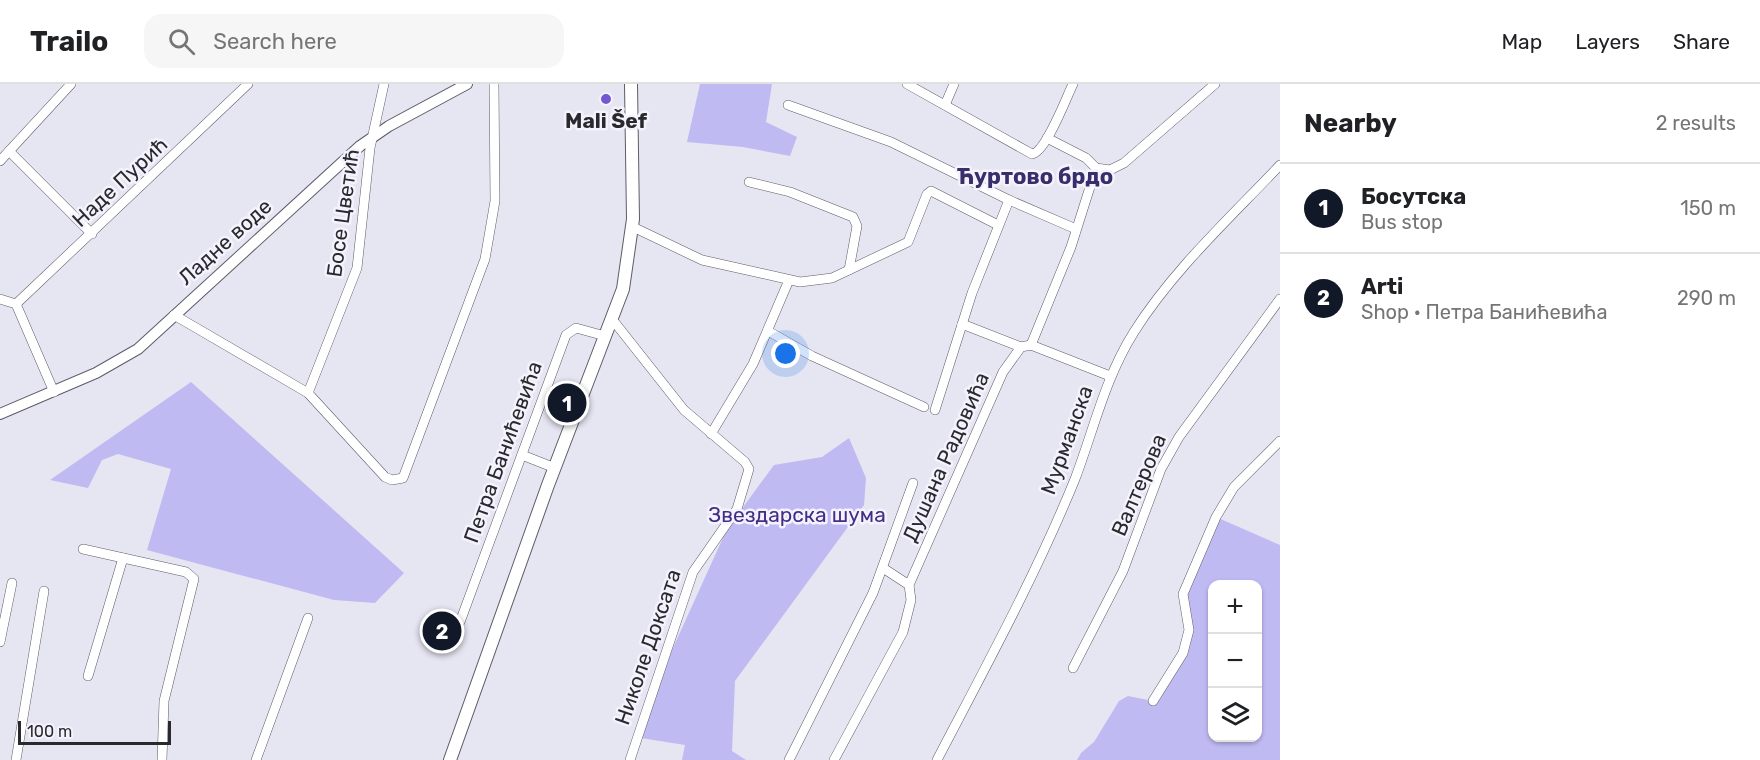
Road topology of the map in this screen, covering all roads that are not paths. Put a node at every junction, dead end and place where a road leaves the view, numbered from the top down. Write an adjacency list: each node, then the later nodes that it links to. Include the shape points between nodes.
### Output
1 (71, 84): 15 (street)
2 (248, 84): 24 (street, Наде Пурић)
3 (384, 84): 13 (street, Босе Цветић)
4 (467, 84): 13 (street, Ладне воде)
5 (494, 84): 39 (street, via 495,201 485,260 406,474 398,480 385,477)
6 (631, 84): 22 (main road)
7 (907, 84): 12 (street)
8 (954, 84): 12 (street)
9 (1073, 84): 14 (street)
10 (1215, 84): 18 (street, via 1124,163 1110,170)
11 (788, 105): 20 (street, via 891,142)
12 (945, 105): 14 (street, via 1035,154)
13 (371, 138): 30 (street, Ладне воде); 39 (street, Босе Цветић, via 357,268)
14 (1047, 138): 18 (street, via 1086,158)
15 (9, 151): 16 (street); 24 (street)
16 (0, 161)
17 (1280, 165): 37 (street, Мурманска, via 1168,285 1133,333)
18 (1096, 168): 23 (street)
19 (749, 182): 25 (street, via 790,192 853,217 857,226)
20 (1009, 200): 21 (street); 23 (street)
21 (998, 225): 25 (street, via 931,191 908,242); 32 (street)
22 (633, 227): 26 (street, via 693,257); 31 (main road, via 627,275)
23 (1076, 229): 35 (street)
24 (92, 234): 29 (street, Наде Пурић)
25 (849, 270): 26 (street, via 824,280)
26 (789, 280): 33 (street)
27 (0, 299): 29 (street)
28 (1280, 299): 57 (street, Валтерова, via 1179,437 1161,469 1123,571)
29 (16, 304): 38 (street)
30 (174, 315): 38 (street, Ладне воде, via 130,354); 39 (street)
31 (612, 319): 34 (main road); 43 (street, Николе Доксата, via 684,410)
32 (962, 324): 36 (street); 41 (street)
33 (768, 331): 40 (street, via 812,356); 43 (street, via 742,385)
34 (605, 336): 45 (street, Петра Банићевића, via 576,328 566,335); 46 (main road)
35 (1031, 345): 36 (street); 37 (street)
36 (1021, 347): 52 (street, Душана Радовића, via 1003,372)
37 (1110, 376): 67 (street, Мурманска, via 1075,478 1016,606)
38 (54, 392): 42 (street, Ладне воде)
39 (308, 393)
40 (924, 407)
41 (935, 410)
42 (0, 414)
43 (711, 435): 64 (street, Николе Доксата, via 747,464 745,490 737,509 693,572)
44 (1280, 441): 59 (street, via 1234,487 1216,517 1183,594 1189,630 1182,652)
45 (522, 455): 46 (street); 55 (street, Петра Банићевића)
46 (555, 468): 63 (main road)
47 (913, 483): 50 (street)
48 (84, 549): 49 (street)
49 (123, 558): 58 (street); 61 (street, via 186,572 194,579 164,701)
50 (883, 568): 52 (street); 65 (street)
51 (12, 583): 56 (street)
52 (909, 585): 66 (street, via 911,600 903,632)
53 (44, 591): 60 (street)
54 (308, 618): 62 (street)
55 (460, 622)
56 (0, 642)
57 (1073, 668)
58 (88, 676)
59 (1153, 701)
60 (16, 760)
61 (162, 760)
62 (255, 760)
63 (450, 760)
64 (630, 760)
65 (789, 760)
66 (834, 760)
67 (937, 760)

